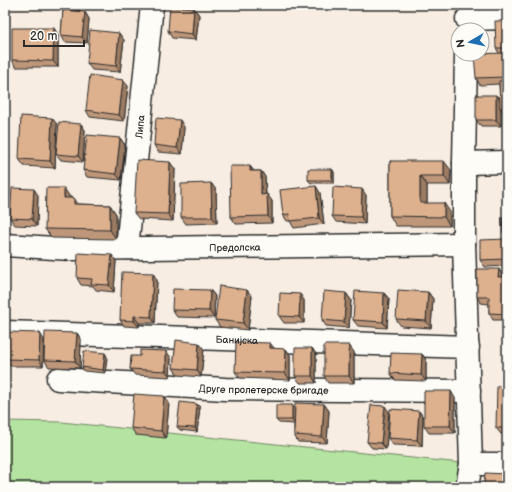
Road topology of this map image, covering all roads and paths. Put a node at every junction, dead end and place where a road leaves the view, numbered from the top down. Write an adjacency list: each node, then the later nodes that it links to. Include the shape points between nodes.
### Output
1 (152, 5): 9 (street, Липа)
2 (467, 18): 3 (street)
3 (507, 18)
4 (466, 62): 6 (street)
5 (507, 162): 6 (street)
6 (464, 163): 7 (street)
7 (464, 244): 9 (street, Предолска); 11 (street)
8 (5, 245): 9 (street, Предолска, via 71,249)
9 (126, 248)
10 (5, 332): 11 (street, Банијска)
11 (468, 347): 13 (street)
12 (58, 379): 13 (street, Друге пролетерске бригаде, via 225,389)
13 (469, 391): 14 (street)
14 (471, 464): 15 (street); 16 (street)
15 (507, 464)
16 (467, 487)

